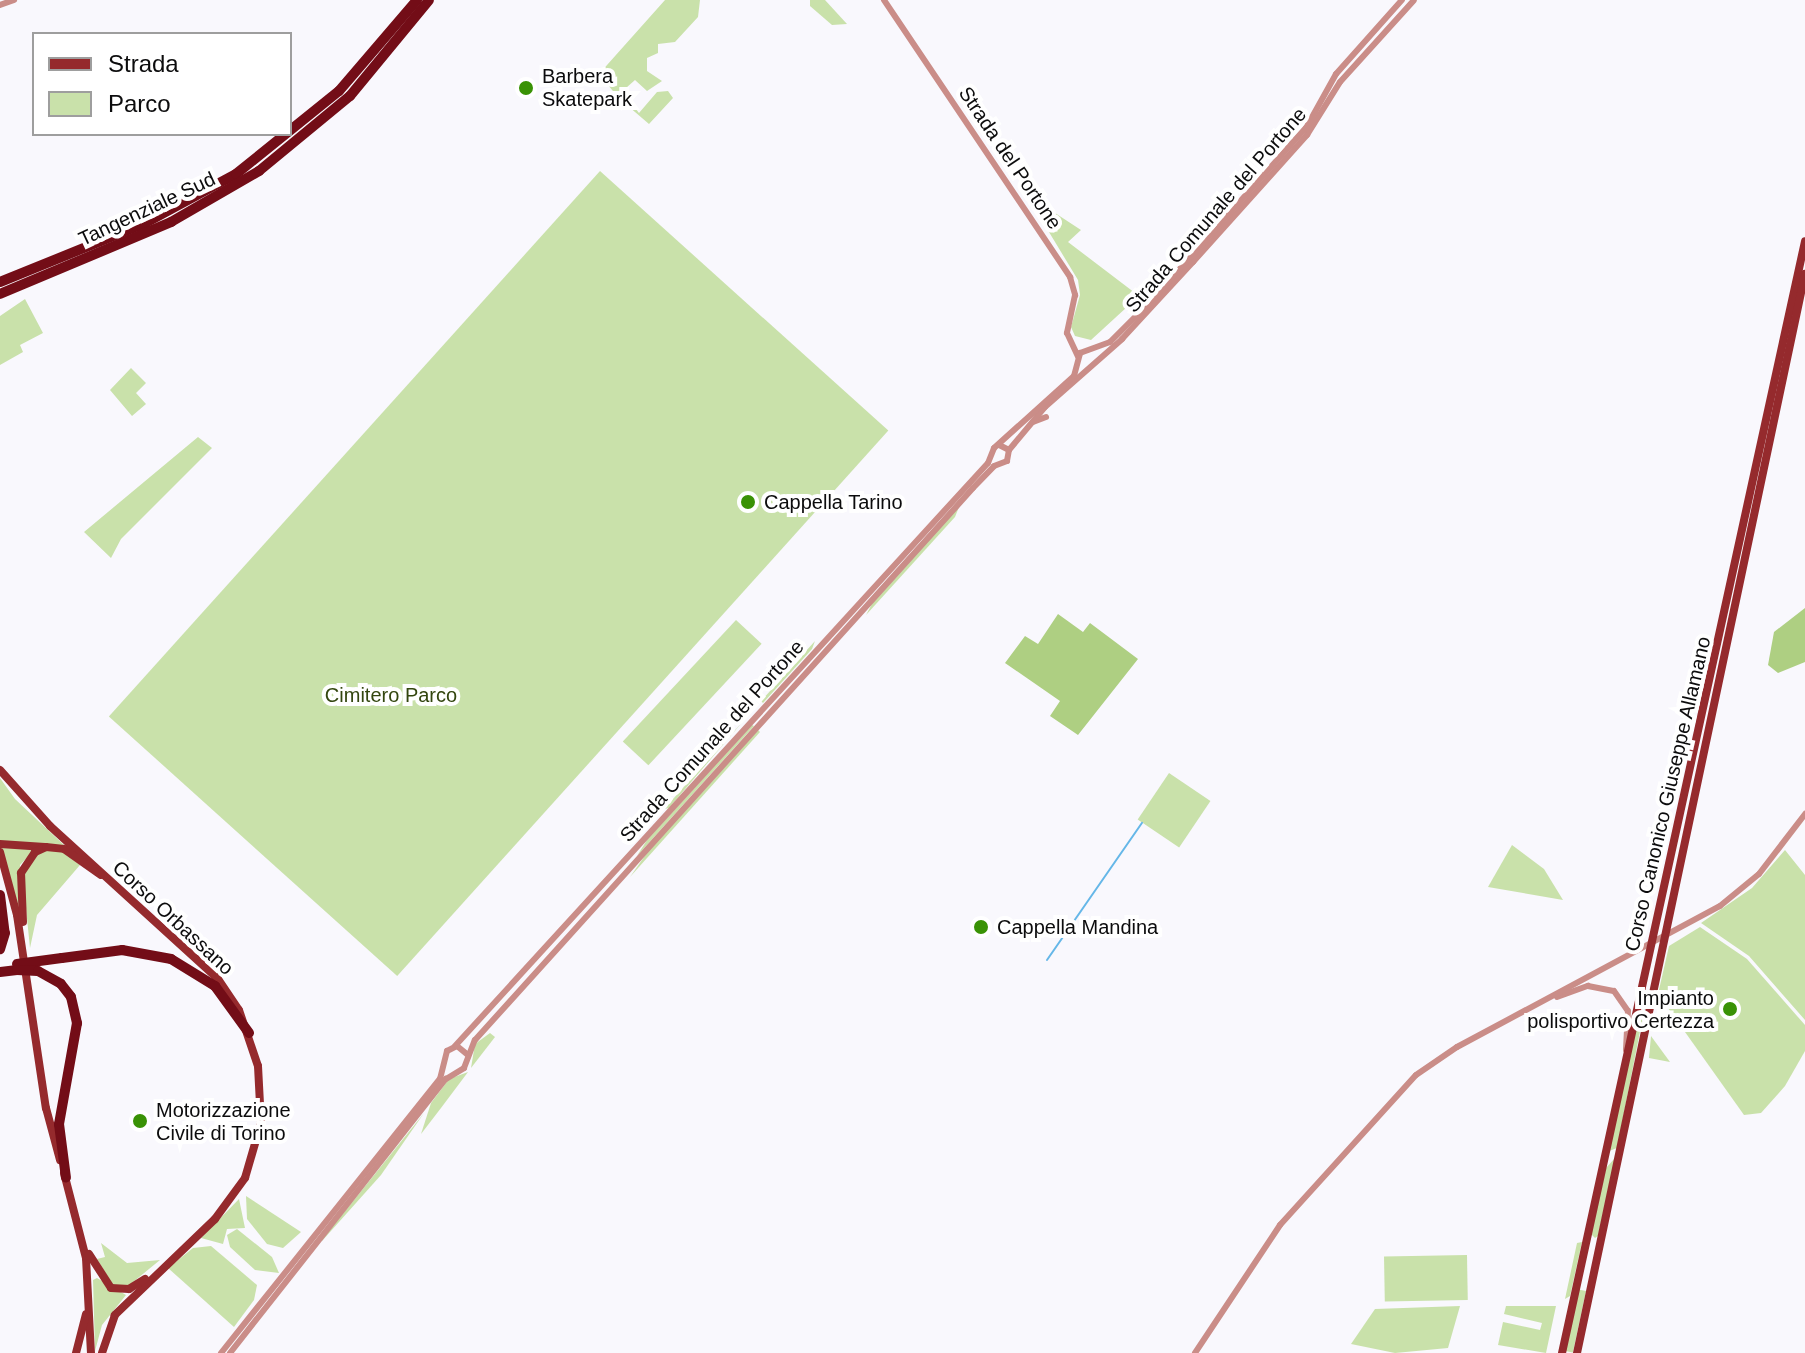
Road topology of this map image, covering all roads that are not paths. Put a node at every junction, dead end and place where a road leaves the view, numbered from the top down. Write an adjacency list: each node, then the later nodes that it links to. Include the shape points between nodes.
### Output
1 (14, 0): 7 (street)
2 (417, 0): 8 (highway, Tangenziale Sud, via 339,91)
3 (429, 0): 13 (highway, Tangenziale Sud, via 350,96 259,171 171,222)
4 (884, 0): 14 (street, Strada del Portone, via 1070,277 1075,295 1067,329)
5 (1402, 0): 15 (street, Strada Comunale del Portone, via 1336,74 1295,140 1146,306 1110,342)
6 (1414, 0): 17 (street, Strada Comunale del Portone, via 1340,82 1307,135)
7 (0, 5)
8 (292, 129)
9 (284, 136): 12 (highway, Tangenziale Sud, via 246,167 156,218)
10 (1805, 241): 35 (main road, Corso Canonico Giuseppe Allamano)
11 (1805, 274): 34 (main road, Corso Canonico Giuseppe Allamano)
12 (0, 282)
13 (0, 294)
14 (1071, 344): 15 (street); 16 (street)
15 (1088, 351): 16 (street, Strada Comunale del Portone); 17 (street)
16 (1079, 360): 18 (street); 21 (street, Strada Comunale del Portone, via 1071,379)
17 (1096, 361): 18 (street, Strada Comunale del Portone)
18 (1089, 368): 20 (street, Strada Comunale del Portone)
19 (1046, 417): 20 (street)
20 (1030, 424): 22 (street, Strada Comunale del Portone)
21 (999, 445): 22 (street); 23 (street, Strada Comunale del Portone)
22 (1009, 450): 24 (street, Strada Comunale del Portone, via 1007,461)
23 (992, 455): 24 (street); 42 (street, Strada Comunale del Portone)
24 (999, 463): 43 (street, Strada Comunale del Portone, via 534,973)
25 (0, 770): 30 (main road, Corso Orbassano)
26 (1805, 814): 33 (street, via 1752,881)
27 (0, 844): 28 (main road)
28 (46, 847): 30 (main road); 37 (main road, via 27,859 21,873)
29 (0, 852): 37 (main road)
30 (80, 858): 41 (main road, Corso Orbassano, via 206,965 229,993)
31 (0, 895): 36 (highway, via 5,929)
32 (1671, 918): 33 (street)
33 (1691, 925): 34 (street)
34 (1664, 939): 35 (street); 58 (main road, Corso Canonico Giuseppe Allamano)
35 (1651, 945): 40 (street); 44 (main road, Corso Canonico Giuseppe Allamano)
36 (0, 949)
37 (24, 949): 47 (main road, via 46,1108)
38 (16, 967): 39 (highway); 41 (highway, bridge, via 122,950 171,959 215,986); 47 (highway, bridge, via 44,973 61,984 74,1004 77,1023 59,1124)
39 (0, 969)
40 (1554, 997): 44 (street, via 1588,986 1614,991 1628,1011); 56 (street, via 1445,1054 1416,1075 1280,1225)
41 (249, 1033): 48 (main road, Corso Orbassano, via 262,1111 254,1154 236,1192)
42 (455, 1046): 43 (street); 45 (street, via 445,1053)
43 (468, 1055): 46 (street, via 464,1068)
44 (1626, 1056): 57 (main road, Corso Canonico Giuseppe Allamano)
45 (445, 1065): 46 (street); 54 (street, via 440,1079)
46 (455, 1071): 55 (street)
47 (66, 1178): 49 (main road)
48 (202, 1230): 49 (main road, via 141,1282 123,1290 100,1277); 53 (main road, Corso Orbassano, via 115,1315)
49 (83, 1242): 50 (main road)
50 (89, 1294): 51 (main road); 52 (main road)
51 (76, 1353)
52 (91, 1353)
53 (102, 1353)
54 (221, 1353)
55 (230, 1353)
56 (1195, 1353)
57 (1562, 1353)
58 (1577, 1353)

